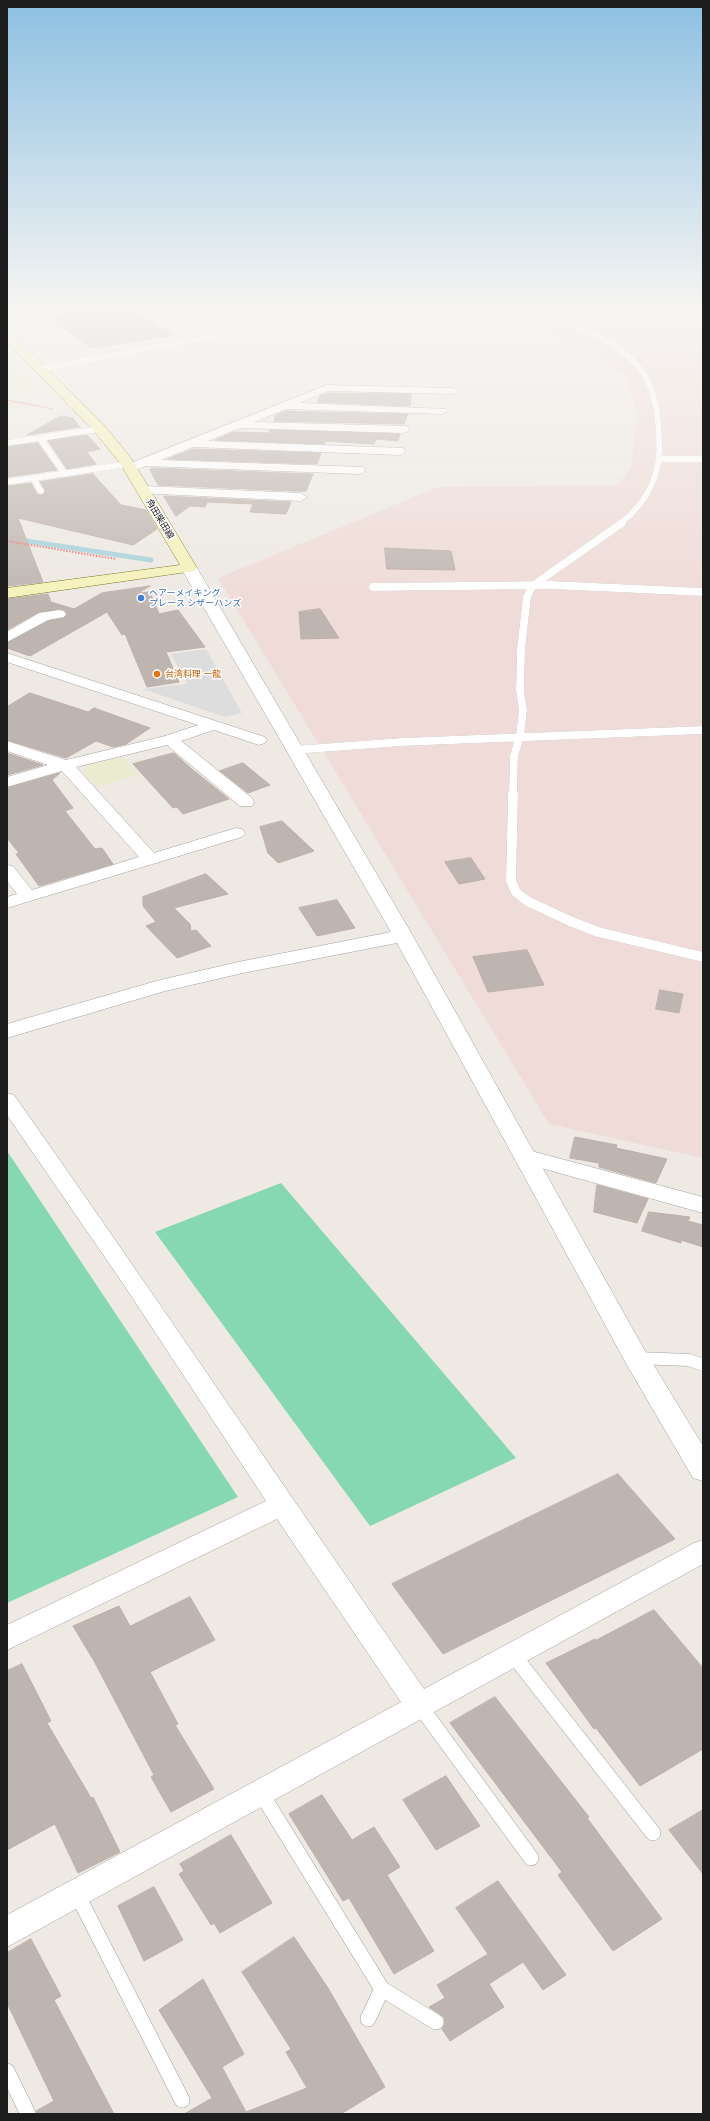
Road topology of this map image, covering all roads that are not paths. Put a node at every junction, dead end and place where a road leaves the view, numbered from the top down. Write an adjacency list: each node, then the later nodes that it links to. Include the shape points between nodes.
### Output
1 (79, 409): 7 (main road, 角田柴田線)
2 (275, 409): 6 (street)
3 (378, 409): 5 (street)
4 (655, 409): 13 (lane)
5 (442, 411)
6 (236, 424): 8 (street); 11 (street)
7 (99, 429): 9 (lane); 15 (main road, 角田柴田線)
8 (403, 429)
9 (40, 438): 10 (lane); 17 (lane)
10 (7, 443)
11 (190, 444): 12 (street); 15 (street)
12 (399, 452)
13 (661, 459): 14 (lane); 24 (lane, via 657,480 633,513)
14 (703, 459)
15 (133, 465): 16 (street); 17 (lane); 20 (main road, 角田柴田線)
16 (359, 470)
17 (65, 474): 18 (lane)
18 (33, 478): 19 (lane); 21 (lane)
19 (7, 482)
20 (143, 490): 22 (street); 23 (main road, 角田柴田線)
21 (41, 491)
22 (301, 497)
23 (189, 568): 27 (main road); 37 (street)
24 (534, 586): 25 (lane); 26 (lane); 33 (lane, via 527,597 521,650 520,691 523,710)
25 (373, 587)
26 (703, 592)
27 (7, 593)
28 (59, 614): 29 (street, via 44,616)
29 (7, 638)
30 (10, 662): 31 (street)
31 (212, 726): 34 (street); 35 (street)
32 (703, 730): 33 (lane)
33 (520, 736): 37 (lane); 47 (lane, via 514,756 511,842 511,881 516,892 527,902 547,912 598,932)
34 (170, 740): 38 (street); 40 (street)
35 (259, 740)
36 (7, 746): 38 (street)
37 (294, 750): 46 (street)
38 (65, 765): 39 (street); 42 (street)
39 (7, 782)
40 (246, 802)
41 (236, 833): 42 (street)
42 (150, 859): 44 (street)
43 (7, 870): 44 (street)
44 (28, 896): 45 (street)
45 (7, 903)
46 (403, 936): 48 (street, via 160,986); 50 (street)
47 (703, 957)
48 (7, 1031)
49 (7, 1100): 55 (street, via 132,1279)
50 (524, 1156): 51 (street); 52 (street)
51 (703, 1205)
52 (636, 1358): 53 (lane, via 689,1360); 54 (street)
53 (703, 1365)
54 (703, 1470)
55 (282, 1505): 57 (street); 59 (street)
56 (703, 1552): 58 (street)
57 (7, 1638)
58 (514, 1656): 59 (street); 61 (lane)
59 (420, 1706): 60 (street); 62 (lane)
60 (262, 1793): 63 (street); 65 (lane)
61 (653, 1833)
62 (531, 1858)
63 (77, 1894): 64 (street); 69 (lane)
64 (7, 1932)
65 (382, 1989): 66 (lane); 67 (lane)
66 (368, 2019)
67 (436, 2022)
68 (7, 2071): 70 (lane)
69 (182, 2100)
70 (28, 2114)

